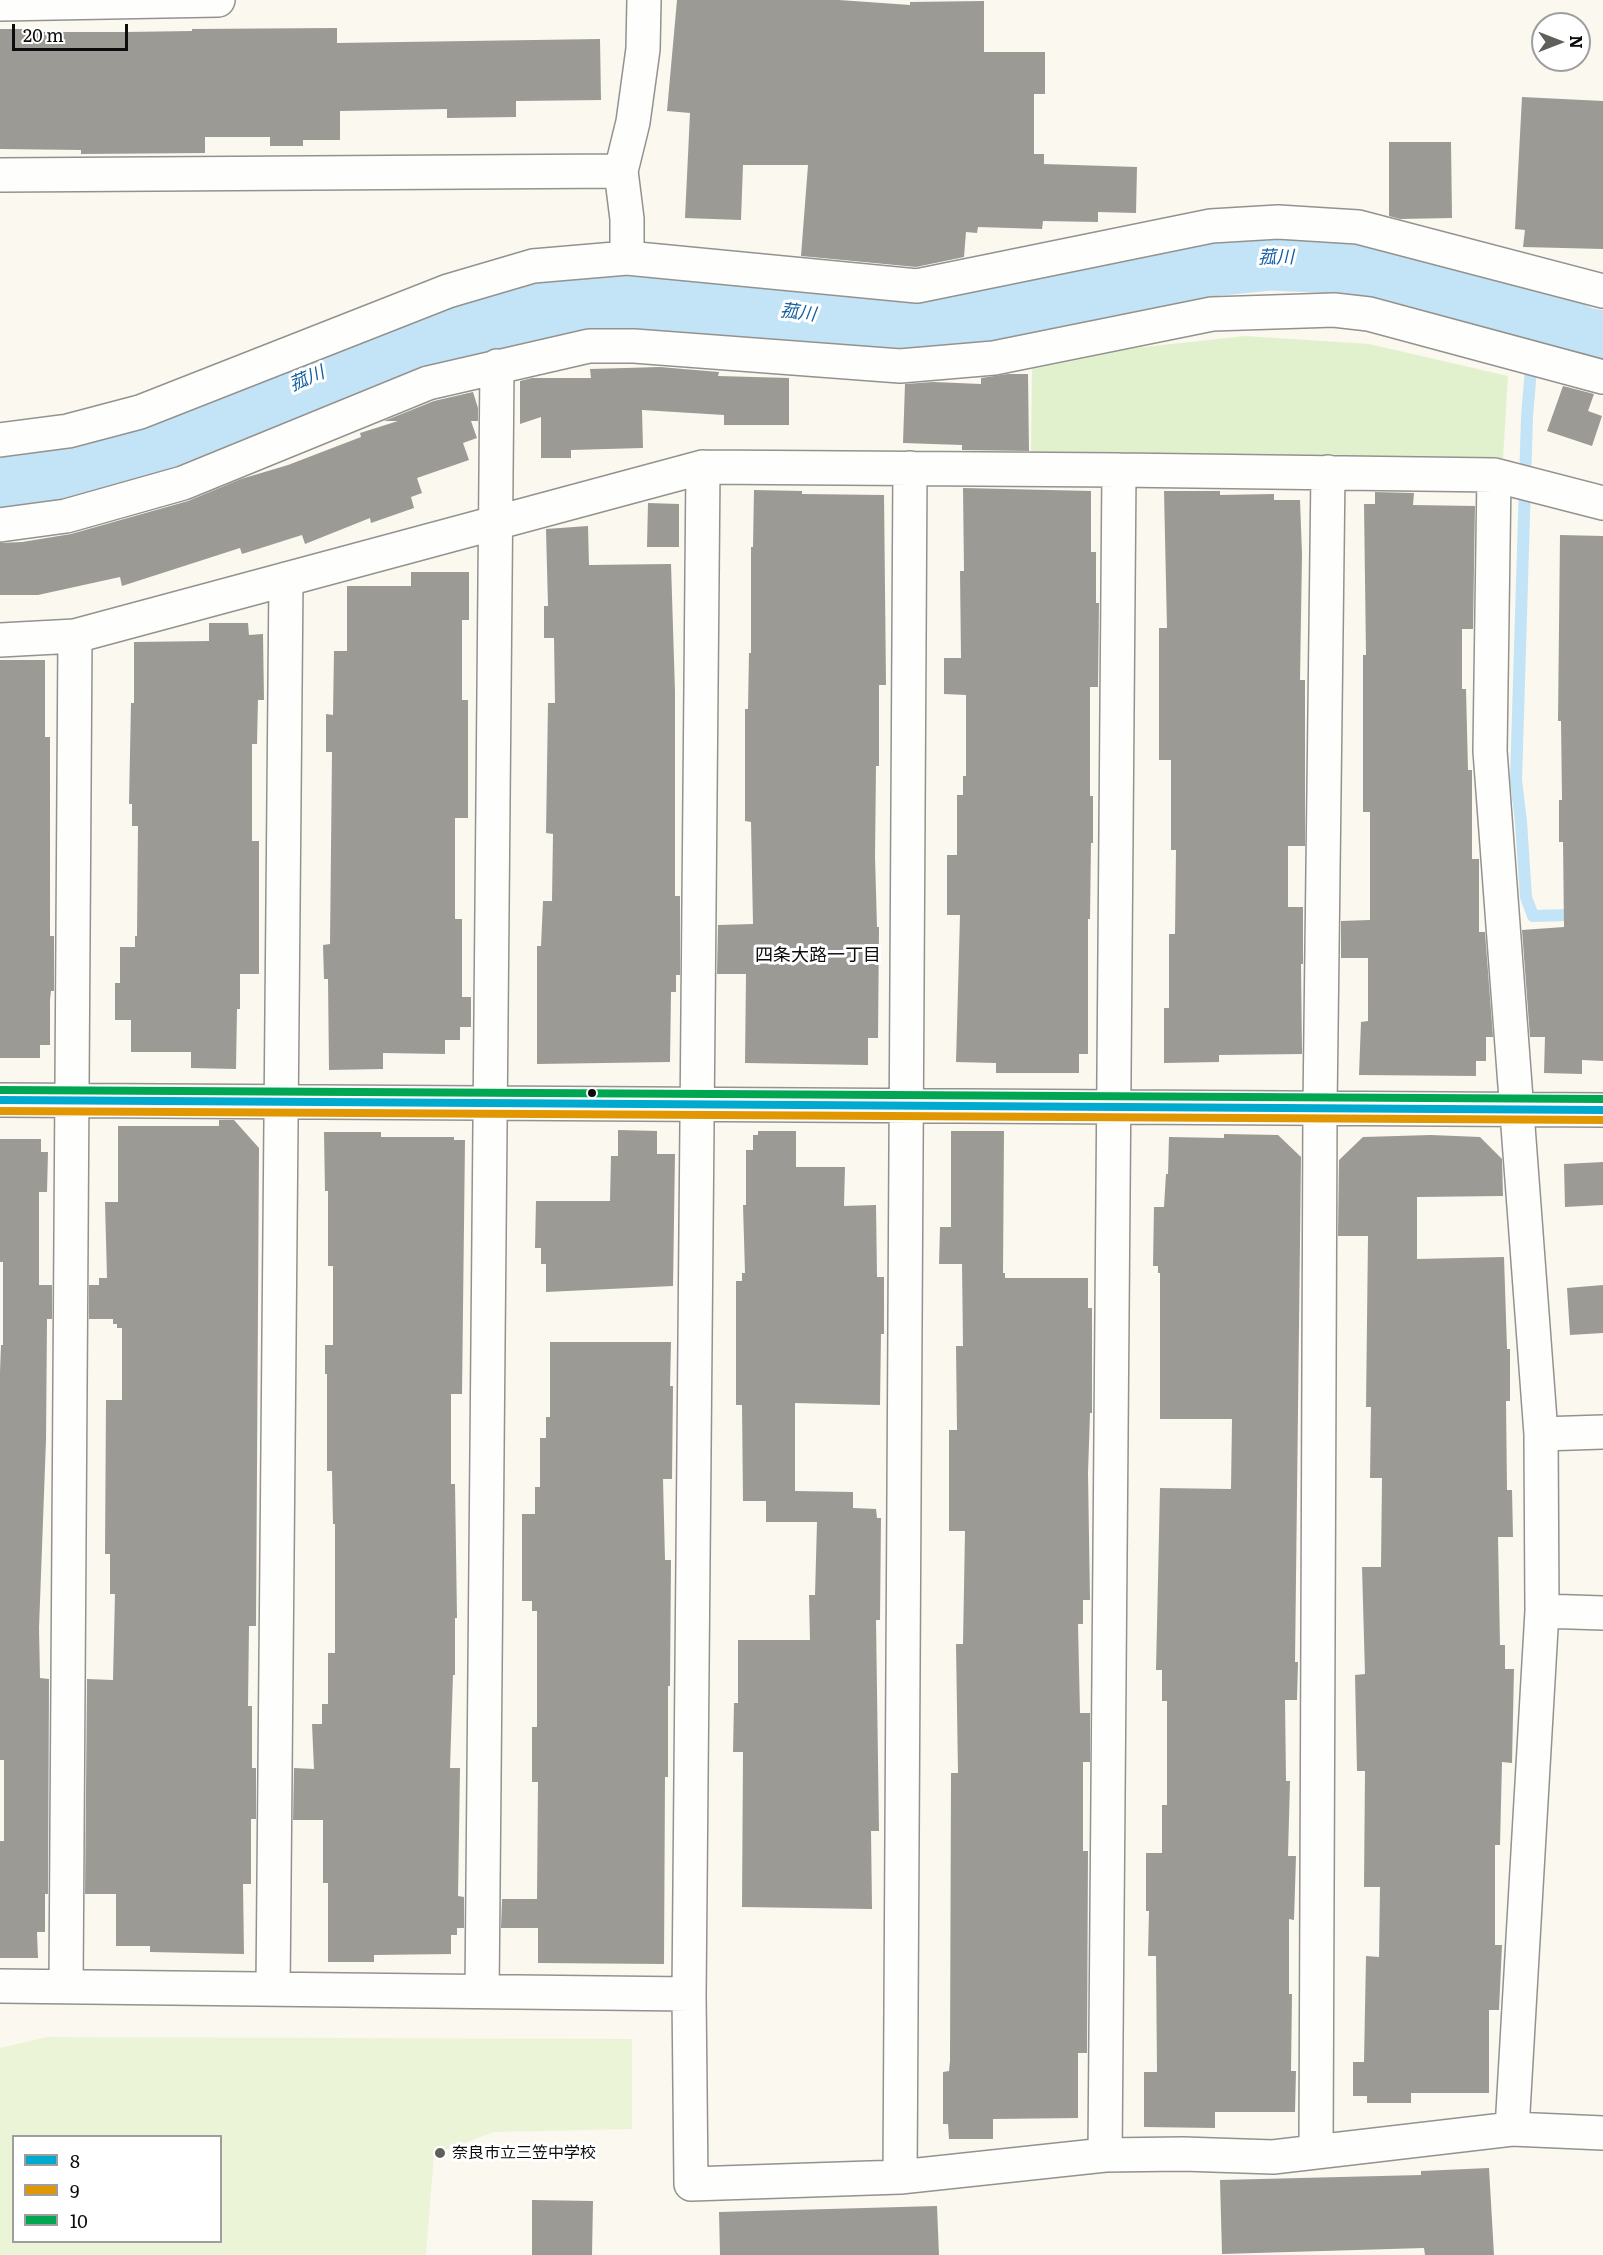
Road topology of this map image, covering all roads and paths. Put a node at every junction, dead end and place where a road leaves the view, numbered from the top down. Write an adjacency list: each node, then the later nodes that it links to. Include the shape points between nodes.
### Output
1 (218, 0): 3 (street)
2 (644, 0): 4 (street, via 643,49 633,122)
3 (0, 4)
4 (621, 171): 5 (street); 6 (street)
5 (0, 175)
6 (627, 258): 7 (street, via 917,286 1211,226 1278,222 1358,227); 10 (street, via 533,266 448,291 140,412 68,431)
7 (1603, 291)
8 (497, 366): 9 (street, via 589,346 900,366 939,364 994,358 1212,314 1334,310 1369,314); 17 (street); 18 (street, via 428,383 183,483 66,516)
9 (1603, 377)
10 (0, 440)
11 (703, 467): 12 (street); 17 (street); 26 (street)
12 (910, 468): 13 (street); 27 (street)
13 (1119, 470): 14 (street); 28 (street)
14 (1328, 472): 15 (street); 29 (street)
15 (1494, 475): 16 (street); 30 (street, via 1490,751)
16 (1603, 503)
17 (494, 523): 19 (street); 25 (street)
18 (0, 525)
19 (286, 579): 20 (street); 23 (street)
20 (75, 636): 21 (street); 24 (street)
21 (0, 640)
22 (0, 1100): 24 (street)
23 (281, 1100): 24 (street); 25 (street); 38 (street)
24 (72, 1101): 36 (street)
25 (489, 1104): 26 (street); 39 (street)
26 (698, 1104): 27 (street); 40 (street)
27 (907, 1104): 28 (street); 45 (street)
28 (1114, 1105): 29 (street); 44 (street)
29 (1320, 1108): 30 (street); 43 (street)
30 (1516, 1108): 31 (street); 33 (street)
31 (1603, 1110)
32 (1603, 1432): 33 (street)
33 (1541, 1434): 34 (street)
34 (1542, 1611): 35 (street); 41 (street)
35 (1603, 1614)
36 (66, 1985): 37 (street); 38 (street)
37 (0, 1986)
38 (273, 1989): 39 (street)
39 (482, 1991): 40 (street)
40 (689, 1994): 45 (street, via 691,2184)
41 (1512, 2129): 42 (street); 43 (street)
42 (1603, 2133)
43 (1316, 2152): 44 (street, via 1273,2157)
44 (1105, 2155): 45 (street)
45 (900, 2177)

